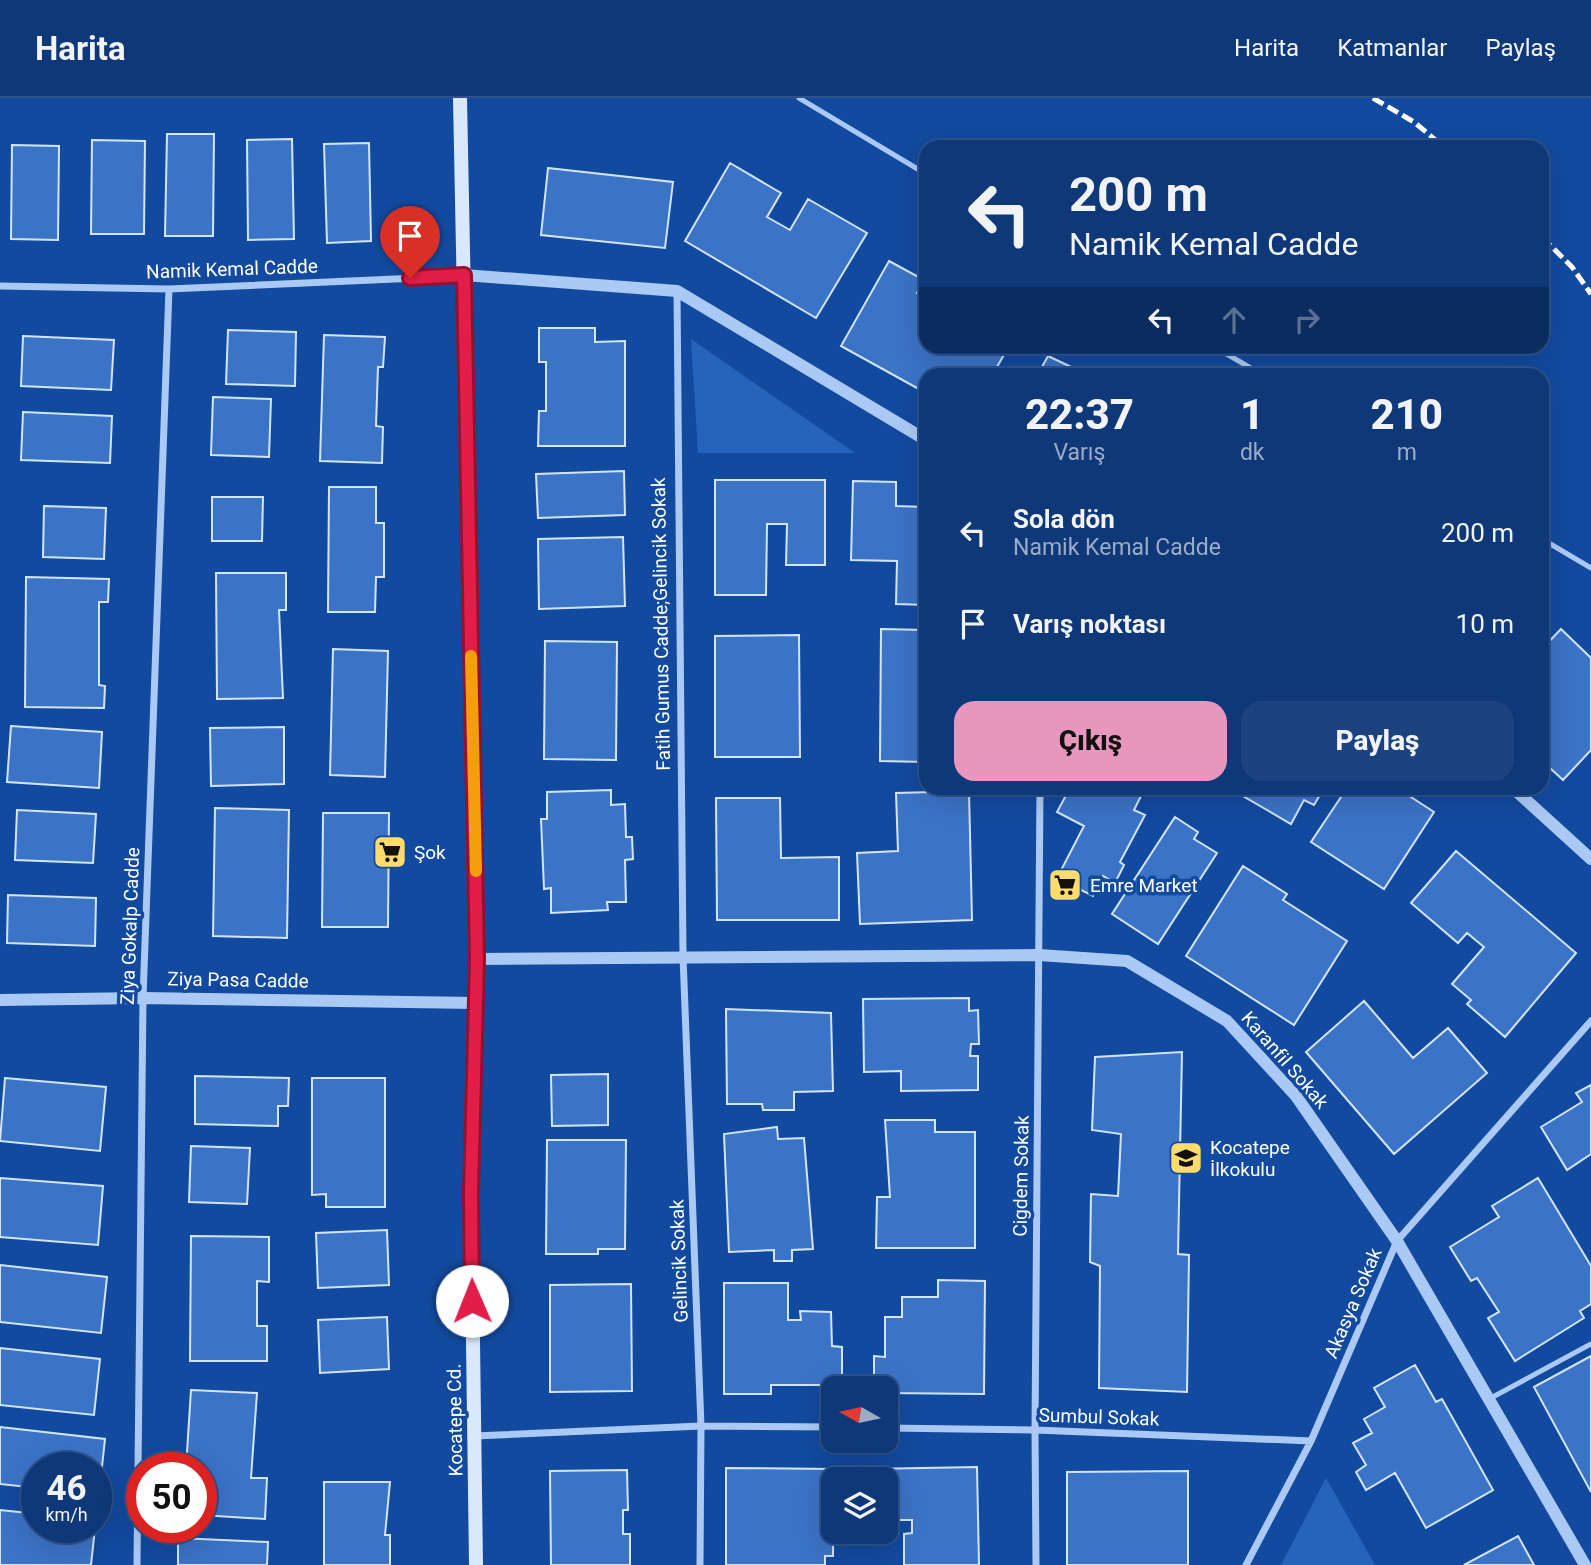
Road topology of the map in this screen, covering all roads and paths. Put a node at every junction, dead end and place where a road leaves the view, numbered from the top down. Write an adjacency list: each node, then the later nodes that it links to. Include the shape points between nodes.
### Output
1 (460, 98): 4 (main road, Kocatepe Cd.)
2 (799, 98): 3 (lane)
3 (919, 170)
4 (464, 275): 6 (street, Namik Kemal Cadde); 7 (street); 18 (main road, Kocatepe Cd.)
5 (0, 286): 6 (street, Namik Kemal Cadde)
6 (169, 289): 19 (street, Ziya Gokalp Cadde)
7 (677, 291): 10 (street); 17 (street, Fatih Gumus Cadde;Gelincik Sokak)
8 (1227, 354): 9 (lane)
9 (1251, 368)
10 (919, 436)
11 (1549, 543): 12 (lane)
12 (1591, 568)
13 (1040, 795): 16 (street, Cigdem Sokak)
14 (1521, 795): 15 (street)
15 (1591, 859)
16 (1039, 955): 17 (street, Karanfil Sokak); 23 (street, Karanfil Sokak, via 1127,961 1227,1021 1296,1096); 29 (street, Cigdem Sokak)
17 (683, 956): 18 (street, Karanfil Sokak); 26 (street, Gelincik Sokak)
18 (477, 959): 21 (main road, Kocatepe Cd.)
19 (143, 998): 20 (street, Ziya Pasa Cadde); 21 (street, Ziya Pasa Cadde); 32 (street, Ziya Gokalp Cadde)
20 (0, 1000)
21 (476, 1003): 30 (main road, Kocatepe Cd., via 471,1192)
22 (1591, 1021): 23 (street, Akasya Sokak)
23 (1396, 1241): 25 (street, Karanfil Sokak); 31 (street, Akasya Sokak)
24 (1591, 1344): 25 (lane)
25 (1489, 1400): 37 (street, Karanfil Sokak)
26 (701, 1426): 27 (street); 30 (street); 34 (street, Gelincik Sokak)
27 (821, 1427)
28 (898, 1428): 29 (street, Sumbul Sokak)
29 (1035, 1430): 31 (street, Sumbul Sokak); 35 (street, Cigdem Sokak)
30 (474, 1436): 33 (main road, Kocatepe Cd.)
31 (1311, 1441): 36 (street, Akasya Sokak)
32 (137, 1565)
33 (476, 1565)
34 (700, 1565)
35 (1036, 1565)
36 (1246, 1565)
37 (1584, 1565)

